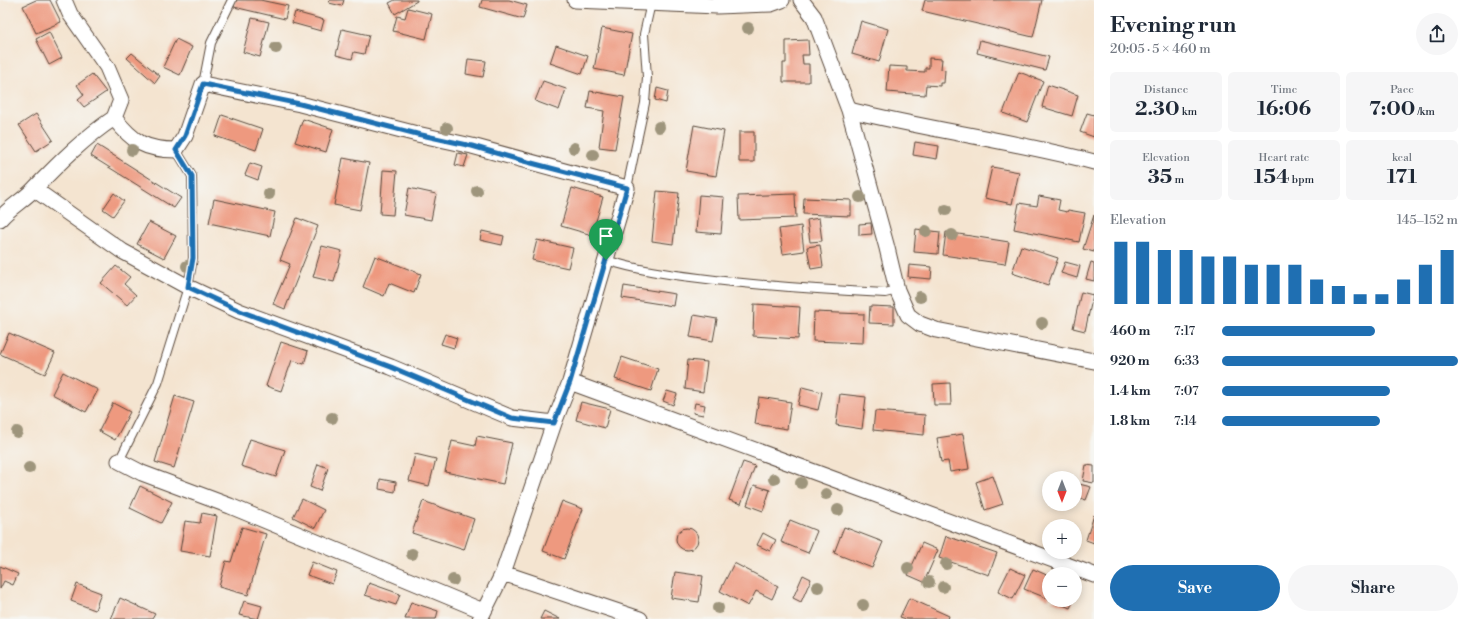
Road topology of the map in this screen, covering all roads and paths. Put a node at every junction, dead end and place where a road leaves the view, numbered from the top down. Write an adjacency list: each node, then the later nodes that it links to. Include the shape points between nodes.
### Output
1 (64, 0): 9 (street, via 70,14 107,67 121,100)
2 (232, 0): 7 (lane, via 211,43)
3 (575, 0): 6 (street)
4 (782, 0): 6 (street, via 771,4 717,6)
5 (801, 0): 8 (street, via 814,17)
6 (650, 3): 12 (lane, via 644,34 647,77 645,103)
7 (203, 84): 10 (street, via 185,136); 12 (street, via 300,104 472,146)
8 (849, 110): 11 (street); 17 (street)
9 (114, 118): 10 (street, via 129,137 138,142 158,150); 13 (street, via 91,134)
10 (176, 150): 16 (lane, via 192,176 193,258)
11 (1094, 162)
12 (627, 188): 15 (street)
13 (34, 189): 14 (street); 16 (street, via 122,251)
14 (1, 214)
15 (606, 260): 17 (lane, via 633,269 743,284 831,291); 19 (street)
16 (188, 287): 20 (street, via 240,311 391,367 512,418); 21 (lane, via 158,383)
17 (897, 290): 18 (street, via 908,315 920,324 936,330)
18 (1094, 361)
19 (570, 382): 20 (street); 23 (street)
20 (554, 423): 22 (street)
21 (119, 461): 24 (street, via 142,473 230,506)
22 (503, 573): 24 (street); 25 (street)
23 (1094, 575)
24 (482, 615)
25 (640, 619)

